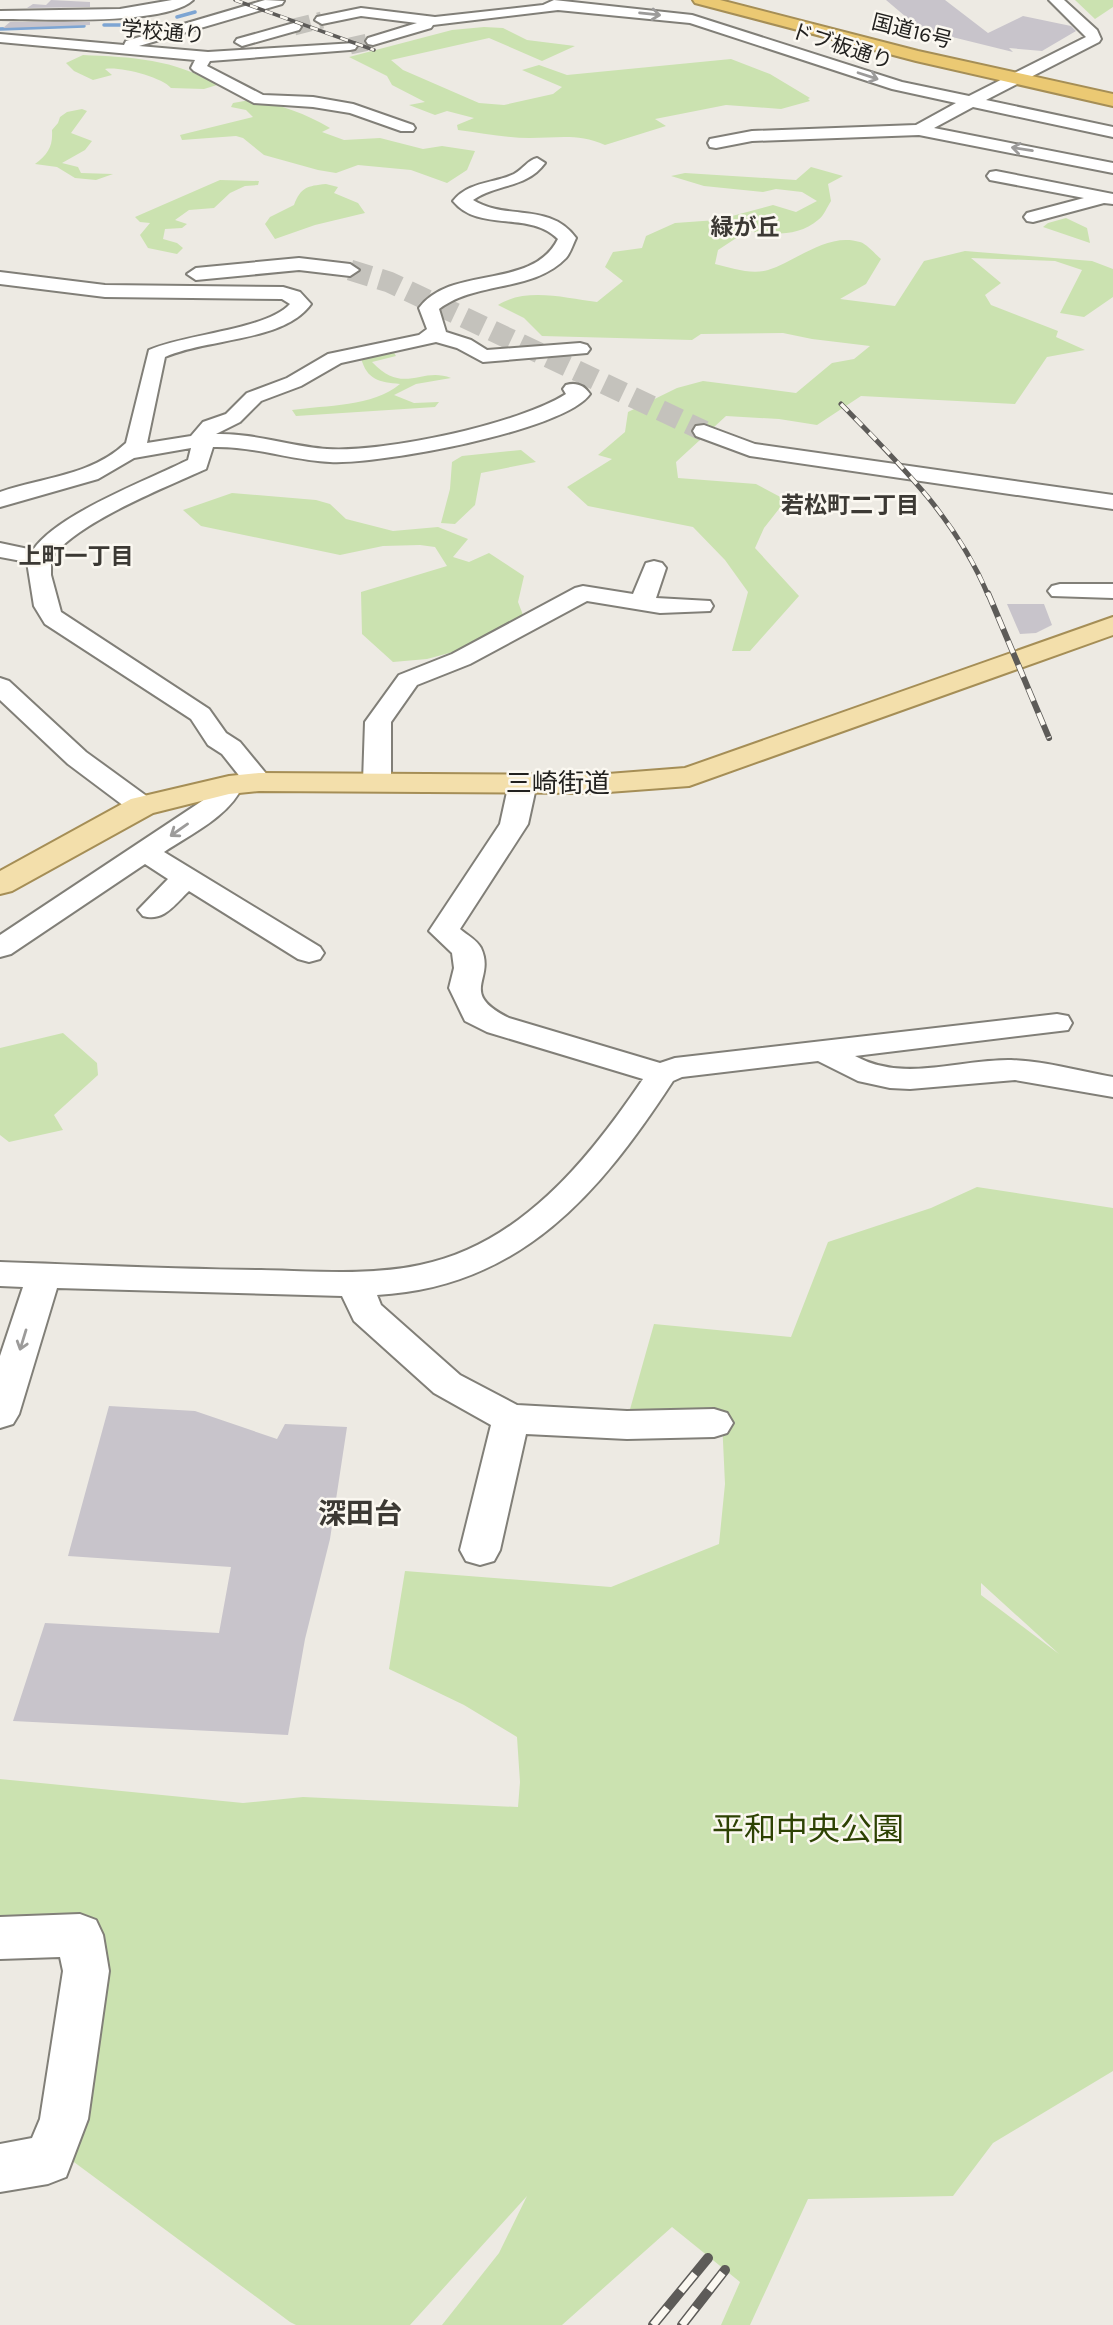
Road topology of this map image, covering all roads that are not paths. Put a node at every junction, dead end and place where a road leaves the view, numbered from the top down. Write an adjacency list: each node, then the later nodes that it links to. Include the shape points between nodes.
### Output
1 (5, 0): 9 (street)
2 (275, 0): 13 (street)
3 (701, 0): 8 (highway, 国道16号)
4 (1056, 0): 26 (street, via 1094,38)
5 (183, 1): 11 (street, via 146,11); 13 (street)
6 (329, 2): 10 (street)
7 (560, 3): 14 (street, ドブ板通り, one-way to 14); 16 (street, ドブ板通り)
8 (734, 4): 14 (street); 26 (highway, 国道16号, via 916,57)
9 (0, 9)
10 (360, 12): 15 (street); 16 (street)
11 (95, 13): 12 (street); 21 (street, via 93,27)
12 (0, 15)
13 (221, 17): 18 (street); 23 (street)
14 (692, 19): 29 (street, ドブ板通り, one-way to 29, via 898,86)
15 (322, 20)
16 (435, 21): 20 (street)
17 (294, 27): 18 (street)
18 (270, 33): 24 (street); 25 (street)
19 (0, 38): 21 (street, 学校通り)
20 (373, 41)
21 (69, 45): 23 (street, 学校通り)
22 (350, 46): 24 (street, 学校通り)
23 (115, 49): 25 (street, 学校通り)
24 (322, 50): 25 (street, 学校通り)
25 (200, 56): 30 (street, via 199,68 260,100 353,109)
26 (1018, 76): 27 (highway, 国道16号); 28 (highway, 国道16号); 29 (street)
27 (1113, 92)
28 (1113, 100)
29 (970, 101): 31 (street); 32 (street, ドブ板通り)
30 (407, 128)
31 (919, 130): 33 (street, via 752,136); 34 (street, one-way to 31)
32 (1113, 132): 34 (street)
33 (716, 143)
34 (1064, 158): 36 (street); 38 (street)
35 (537, 163): 44 (street, via 521,178 470,193 462,201 496,217 542,220 560,229 567,238 565,246 547,262 514,277 436,299 429,308)
36 (1113, 168)
37 (996, 176): 38 (street)
38 (1023, 182): 39 (street)
39 (1107, 198): 40 (street)
40 (1033, 217)
41 (350, 270): 43 (street, via 278,265 151,279)
42 (0, 278): 43 (street)
43 (43, 284): 49 (street, via 105,291 283,293 299,300 299,309 286,319 156,354 136,445)
44 (435, 335): 45 (street, via 483,356); 48 (street, via 335,358 294,382 254,397 233,418 202,435)
45 (580, 349)
46 (573, 389): 48 (street, via 580,394 558,410 441,442 355,455 338,457 258,442)
47 (704, 431): 51 (street, via 775,454)
48 (204, 442): 49 (street, via 175,442); 53 (street, via 198,464 62,534)
49 (129, 453): 50 (street, via 104,469)
50 (0, 500)
51 (1113, 502)
52 (0, 550): 53 (street)
53 (39, 558): 62 (street, via 38,572 54,620 200,714 217,739 232,748)
54 (654, 568): 56 (street)
55 (1113, 591): 58 (street, via 1064,596)
56 (642, 603): 57 (street); 60 (street, via 583,593 461,659 408,680 378,722)
57 (701, 606)
58 (1111, 622): 61 (main road, 三崎街道, via 689,777 594,784)
59 (0, 686): 63 (street, via 77,758)
60 (377, 782): 61 (main road, 三崎街道); 62 (main road, 三崎街道)
61 (523, 783): 72 (street, via 514,824 444,931 467,950 464,988 472,1006 476,1014 498,1025)
62 (244, 784): 63 (main road, 三崎街道); 64 (street, one-way to 64)
63 (142, 806): 66 (main road, 三崎街道)
64 (146, 853): 65 (street); 68 (street)
65 (186, 878): 67 (street); 69 (street)
66 (0, 884)
67 (153, 909)
68 (0, 948)
69 (309, 953)
70 (1057, 1023): 71 (street)
71 (824, 1051): 72 (street, via 676,1068); 73 (street, via 841,1063 889,1081 1001,1070)
72 (662, 1074): 76 (street, via 611,1151 557,1206 509,1241 436,1273)
73 (1113, 1087)
74 (0, 1274): 75 (street)
75 (44, 1275): 76 (street); 77 (street, one-way to 77)
76 (354, 1284): 78 (street, via 367,1312 447,1384)
77 (0, 1414)
78 (510, 1419): 79 (street, via 627,1425); 80 (street)
79 (714, 1423)
80 (480, 1550)
81 (0, 1938): 82 (street, via 80,1935 86,1971 64,2119 48,2160)
82 (0, 2168)

